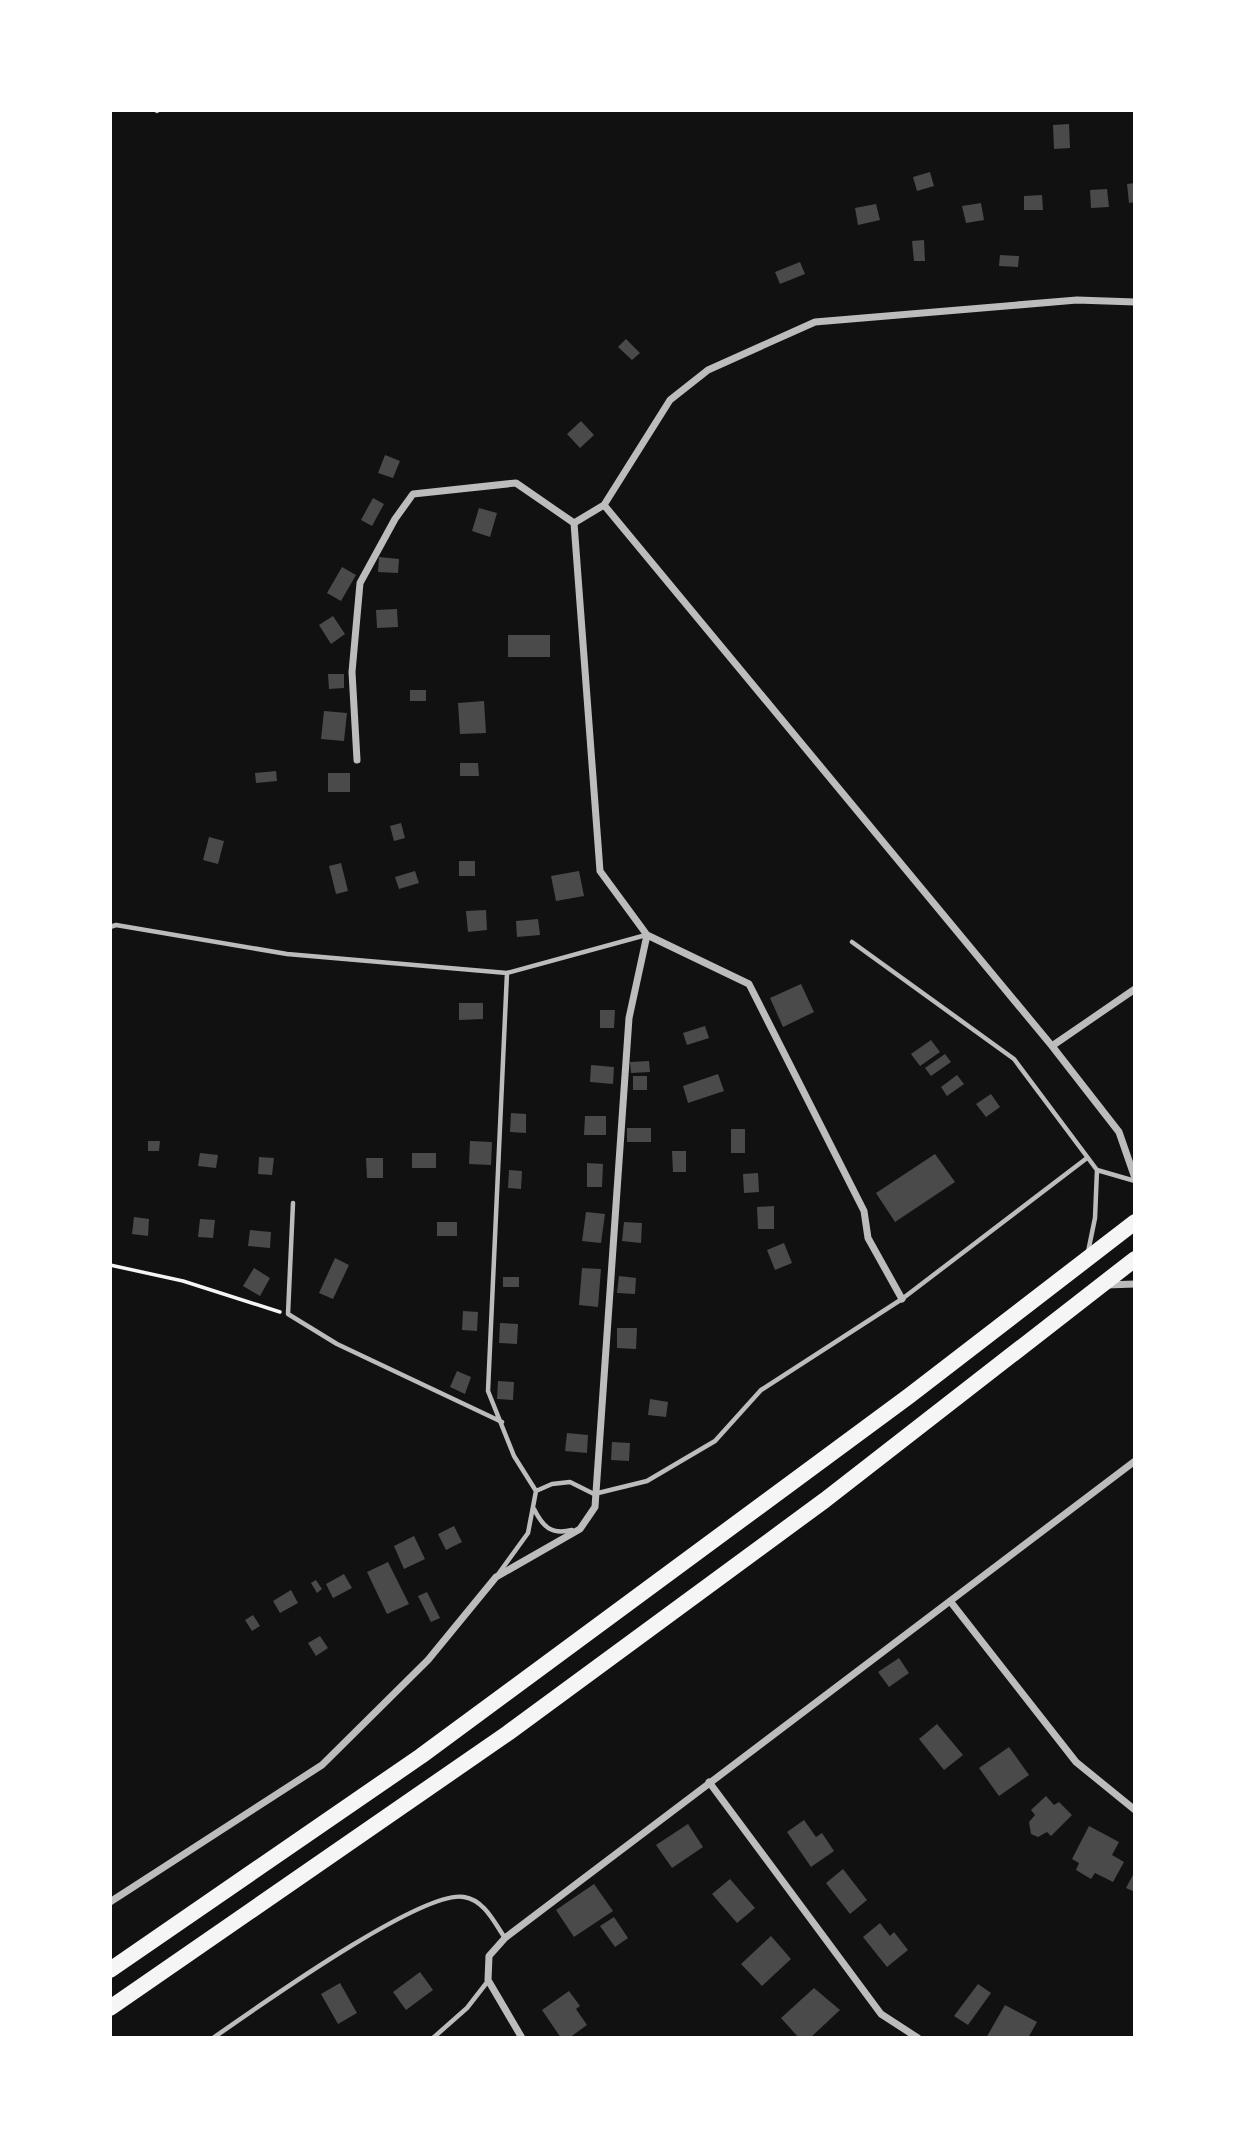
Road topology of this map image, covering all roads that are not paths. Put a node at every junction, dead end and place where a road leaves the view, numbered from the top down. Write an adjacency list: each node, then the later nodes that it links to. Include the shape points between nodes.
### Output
1 (1135, 302): 2 (street, via 1077,300 815,322 708,370 670,400)
2 (604, 505): 3 (street); 10 (street)
3 (575, 523): 4 (street, via 516,484 413,494 360,583 352,672); 6 (street, via 600,871)
4 (357, 760)
5 (110, 927): 8 (lane, via 287,954)
6 (647, 935): 8 (lane); 20 (street, via 749,984 864,1211 868,1238); 24 (street, via 629,1018)
7 (852, 942): 11 (lane, via 1014,1059)
8 (507, 974): 21 (lane, via 488,1391)
9 (1135, 989): 10 (street)
10 (1052, 1046): 13 (street, via 1119,1132)
11 (1087, 1158): 12 (lane); 20 (lane)
12 (1097, 1170): 13 (lane); 17 (lane, via 1095,1218)
13 (1135, 1179)
14 (293, 1203): 21 (lane, via 288,1314 337,1343)
15 (1135, 1222): 17 (main road)
16 (1135, 1259): 19 (main road)
17 (1086, 1260): 33 (main road, via 421,1756)
18 (1135, 1284): 19 (street)
19 (1101, 1285): 35 (main road, via 825,1500 508,1733)
20 (902, 1299): 24 (lane, via 761,1390 715,1441 647,1481)
21 (502, 1422): 23 (lane, via 514,1456)
22 (1135, 1461): 28 (street)
23 (536, 1491): 24 (lane, via 570,1482); 25 (lane)
24 (594, 1494): 26 (street, via 594,1507)
25 (534, 1509): 26 (lane, via 543,1526 558,1533); 27 (lane, via 528,1533)
26 (580, 1529): 27 (street)
27 (496, 1577): 31 (street, via 429,1660 322,1765)
28 (950, 1601): 29 (street); 30 (street, via 1076,1762)
29 (709, 1782): 32 (street); 39 (street, via 881,2014)
30 (1135, 1810)
31 (110, 1902)
32 (505, 1938): 34 (street, via 489,1956); 36 (lane, via 481,1903 463,1896 433,1901 340,1953)
33 (110, 1970)
34 (488, 1980): 37 (lane, via 467,2008); 38 (street)
35 (110, 2008)
36 (213, 2038)
37 (433, 2038)
38 (522, 2038)
39 (918, 2038)

